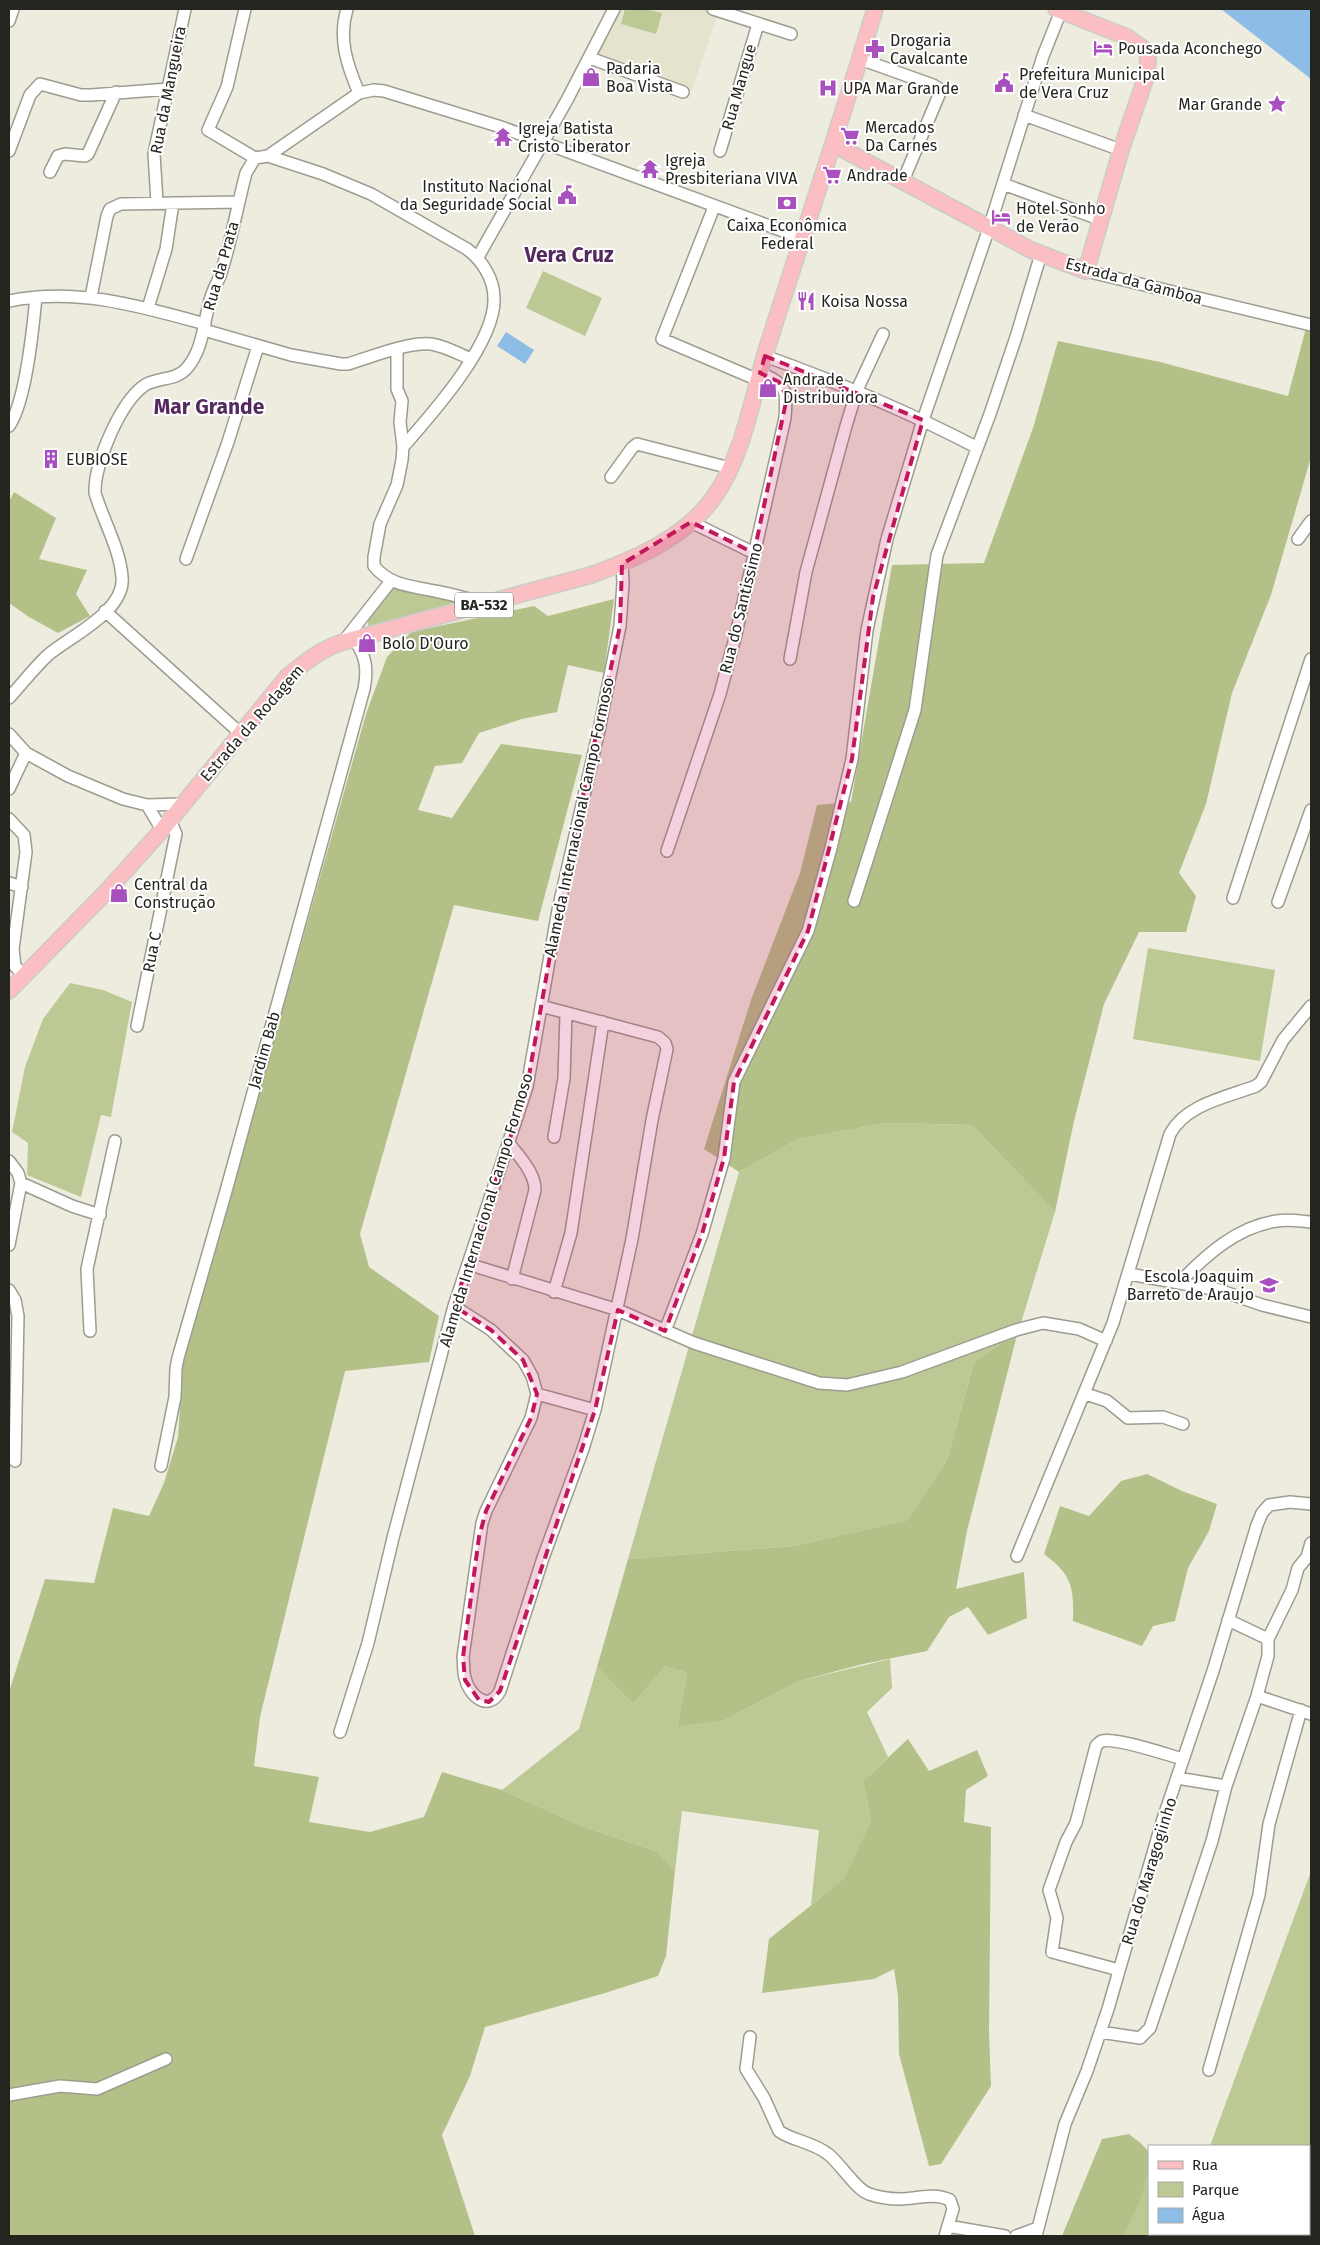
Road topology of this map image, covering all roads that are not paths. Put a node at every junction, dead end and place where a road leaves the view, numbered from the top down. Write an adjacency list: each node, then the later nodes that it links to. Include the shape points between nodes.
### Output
1 (13, 9): 9 (street)
2 (185, 9): 14 (street, Rua da Mangueira)
3 (245, 9): 25 (street, via 227,87 208,130)
4 (347, 9): 17 (street, via 343,43)
5 (614, 9): 12 (street)
6 (713, 9): 10 (street)
7 (875, 9): 13 (main road, BA-532)
8 (1058, 10): 18 (street); 21 (main road, via 1127,37 1145,50 1148,74)
9 (9, 21)
10 (758, 24): 11 (street); 23 (street, Rua Mangue)
11 (791, 34)
12 (590, 58): 16 (street); 19 (street)
13 (860, 59): 20 (main road, BA-532); 27 (street, via 941,90)
14 (168, 89): 15 (street); 29 (street, Rua da Mangueira, via 154,154)
15 (116, 92): 22 (street, via 81,95 44,84 36,86); 26 (street, via 88,154 58,156)
16 (683, 92)
17 (360, 93): 19 (street, via 384,91); 24 (street)
18 (1024, 115): 21 (street); 28 (street)
19 (543, 142): 32 (street); 37 (street)
20 (833, 144): 27 (main road, Estrada da Gamboa); 35 (main road, Estrada da Rodagem / BA-532)
21 (1121, 150): 33 (main road)
22 (9, 151)
23 (720, 151)
24 (268, 156): 25 (street); 37 (street, via 371,194)
25 (254, 158): 30 (street, Rua da Prata)
26 (50, 172)
27 (903, 181): 34 (main road, Estrada da Gamboa)
28 (1003, 184): 33 (street); 34 (street)
29 (157, 202): 31 (street); 40 (street, via 121,204 110,209)
30 (238, 202): 31 (street); 44 (street, Rua da Prata)
31 (172, 203): 42 (street, via 166,249)
32 (714, 207): 35 (street); 50 (street, Rua do Santissimo, via 662,339)
33 (1100, 219): 38 (main road)
34 (989, 228): 36 (main road, Estrada da Gamboa); 52 (street)
35 (802, 238): 48 (main road, Estrada da Rodagem / BA-532)
36 (1041, 254): 38 (main road, Estrada da Gamboa); 55 (street, via 1013,346)
37 (478, 257): 49 (street, via 492,284 494,298 489,322)
38 (1086, 271): 43 (street, Estrada da Gamboa)
39 (36, 297): 40 (street); 41 (street); 53 (street, via 19,404)
40 (91, 297): 42 (street)
41 (9, 301)
42 (148, 308): 44 (street)
43 (1311, 325)
44 (204, 327): 46 (street); 66 (street, Rua da Prata, via 198,350 181,374 147,384 131,400 118,419 99,465 95,493 122,577 120,592)
45 (883, 334): 51 (street)
46 (258, 346): 47 (street, via 341,364); 62 (street)
47 (397, 349): 49 (street, via 432,344); 54 (street)
48 (765, 356): 50 (main road, Estrada da Rodagem / BA-532); 51 (street)
49 (471, 359): 54 (street, via 451,390)
50 (759, 377): 56 (main road, Estrada da Rodagem / BA-532); 61 (street, Rua do Santissimo, via 779,382 787,397)
51 (857, 390): 52 (street); 68 (street, via 806,572)
52 (923, 420): 55 (street); 111 (street, via 873,597 863,652 852,759 808,931 734,1082 724,1158 702,1234)
53 (9, 426)
54 (403, 447): 64 (street, via 398,479 383,515 374,557 374,566)
55 (976, 447): 84 (street, via 937,554 915,710)
56 (730, 468): 57 (street, via 637,444); 59 (main road, Estrada da Rodagem / BA-532, via 714,498)
57 (611, 477)
58 (1311, 521): 60 (street)
59 (691, 522): 61 (street); 63 (main road, Estrada da Rodagem / BA-532, via 645,553)
60 (1298, 539)
61 (754, 553): 80 (street, Rua do Santissimo, via 720,694)
62 (186, 559)
63 (622, 564): 65 (main road, Estrada da Rodagem / BA-532); 88 (street, Alameda Internacional Campo Formoso, via 620,626 568,862)
64 (391, 581): 65 (street); 67 (street)
65 (489, 604): 67 (main road, Estrada da Rodagem / BA-532)
66 (106, 611): 70 (street, Rua da Prata, via 46,657); 71 (street)
67 (349, 640): 71 (main road, Estrada da Rodagem / BA-532, via 320,652 293,672); 118 (street, Jardim Bab, via 366,661 368,672 178,1358 175,1397)
68 (790, 659)
69 (1311, 659): 83 (street)
70 (9, 698)
71 (240, 733): 75 (main road, Estrada da Rodagem / BA-532)
72 (9, 734): 73 (street)
73 (26, 754): 74 (street); 76 (street, via 68,776)
74 (9, 789)
75 (182, 804): 76 (street); 79 (main road, Estrada da Rodagem / BA-532)
76 (147, 805): 79 (street)
77 (1311, 810): 85 (street)
78 (9, 819): 82 (street, via 24,835 26,852)
79 (166, 825): 86 (main road, Estrada da Rodagem / BA-532); 92 (street, Rua C, via 176,834)
80 (667, 851)
81 (9, 883): 82 (street)
82 (22, 887): 86 (street, via 13,948 15,966)
83 (1234, 898)
84 (854, 901)
85 (1278, 902)
86 (24, 976): 87 (main road, Estrada da Rodagem / BA-532)
87 (9, 990)
88 (541, 1006): 90 (street); 95 (street, Alameda Internacional Campo Formoso, via 527,1087)
89 (1311, 1006): 102 (street, via 1283,1040 1262,1082 1193,1110 1176,1122)
90 (566, 1014): 91 (street); 93 (street, via 564,1078)
91 (603, 1022): 106 (street, via 574,1215); 108 (street, via 658,1037 667,1049)
92 (137, 1026)
93 (554, 1137)
94 (115, 1140): 98 (street)
95 (509, 1143): 101 (street, Alameda Internacional Campo Formoso); 103 (street, via 535,1183)
96 (9, 1161): 97 (street)
97 (21, 1183): 98 (street); 100 (street)
98 (100, 1215): 110 (street, via 87,1269)
99 (1311, 1222): 104 (street, via 1277,1221 1254,1227 1213,1250)
100 (9, 1245)
101 (468, 1264): 103 (street); 107 (street, Alameda Internacional Campo Formoso)
102 (1129, 1274): 104 (street); 112 (street)
103 (512, 1278): 106 (street)
104 (1180, 1282): 109 (street)
105 (9, 1290): 117 (street, via 18,1316)
106 (554, 1292): 108 (street)
107 (454, 1306): 113 (street, via 491,1330 523,1360); 126 (street, Alameda Internacional Campo Formoso, via 368,1643)
108 (618, 1310): 111 (street); 115 (street)
109 (1311, 1317)
110 (90, 1331)
111 (665, 1331): 112 (street, via 803,1379 833,1385 868,1381 902,1372 1016,1330 1043,1324 1079,1329)
112 (1106, 1341): 114 (street)
113 (537, 1394): 115 (street); 115 (street, via 531,1418 486,1511 479,1537 463,1657 465,1680 479,1700 489,1702 496,1699 500,1691)
114 (1086, 1394): 116 (street, via 1107,1401 1128,1418 1163,1416); 121 (street)
115 (595, 1410)
116 (1184, 1424)
117 (15, 1461)
118 (162, 1466)
119 (1311, 1504): 122 (street, Rua do Maragogiinho, via 1281,1502 1266,1508 1257,1525)
120 (1311, 1543): 123 (street)
121 (1018, 1556)
122 (1228, 1620): 123 (street); 127 (street, Rua do Maragogiinho)
123 (1268, 1639): 124 (street, via 1268,1656)
124 (1257, 1696): 125 (street); 129 (street)
125 (1306, 1712): 134 (street, via 1269,1824 1259,1895)
126 (340, 1732)
127 (1183, 1759): 128 (street, Rua do Maragogiinho); 130 (street, via 1126,1744 1104,1740 1099,1743 1076,1823 1053,1875 1049,1890 1057,1918 1052,1952)
128 (1177, 1778): 129 (street); 130 (street, Rua do Maragogiinho)
129 (1226, 1786): 131 (street, via 1212,1841 1150,2028 1140,2038)
130 (1119, 1970): 131 (street, Rua do Maragogiinho)
131 (1100, 2032): 137 (street, Rua do Maragogiinho, via 1064,2124)
132 (750, 2037): 136 (street, via 746,2069 779,2131 827,2153 869,2194 898,2199 933,2196 950,2200 953,2209)
133 (166, 2058): 135 (street, via 97,2089 60,2086)
134 (1210, 2070)
135 (9, 2095)
136 (946, 2231): 138 (street)
137 (1037, 2232): 139 (street)
138 (1005, 2236)
139 (1016, 2236)

